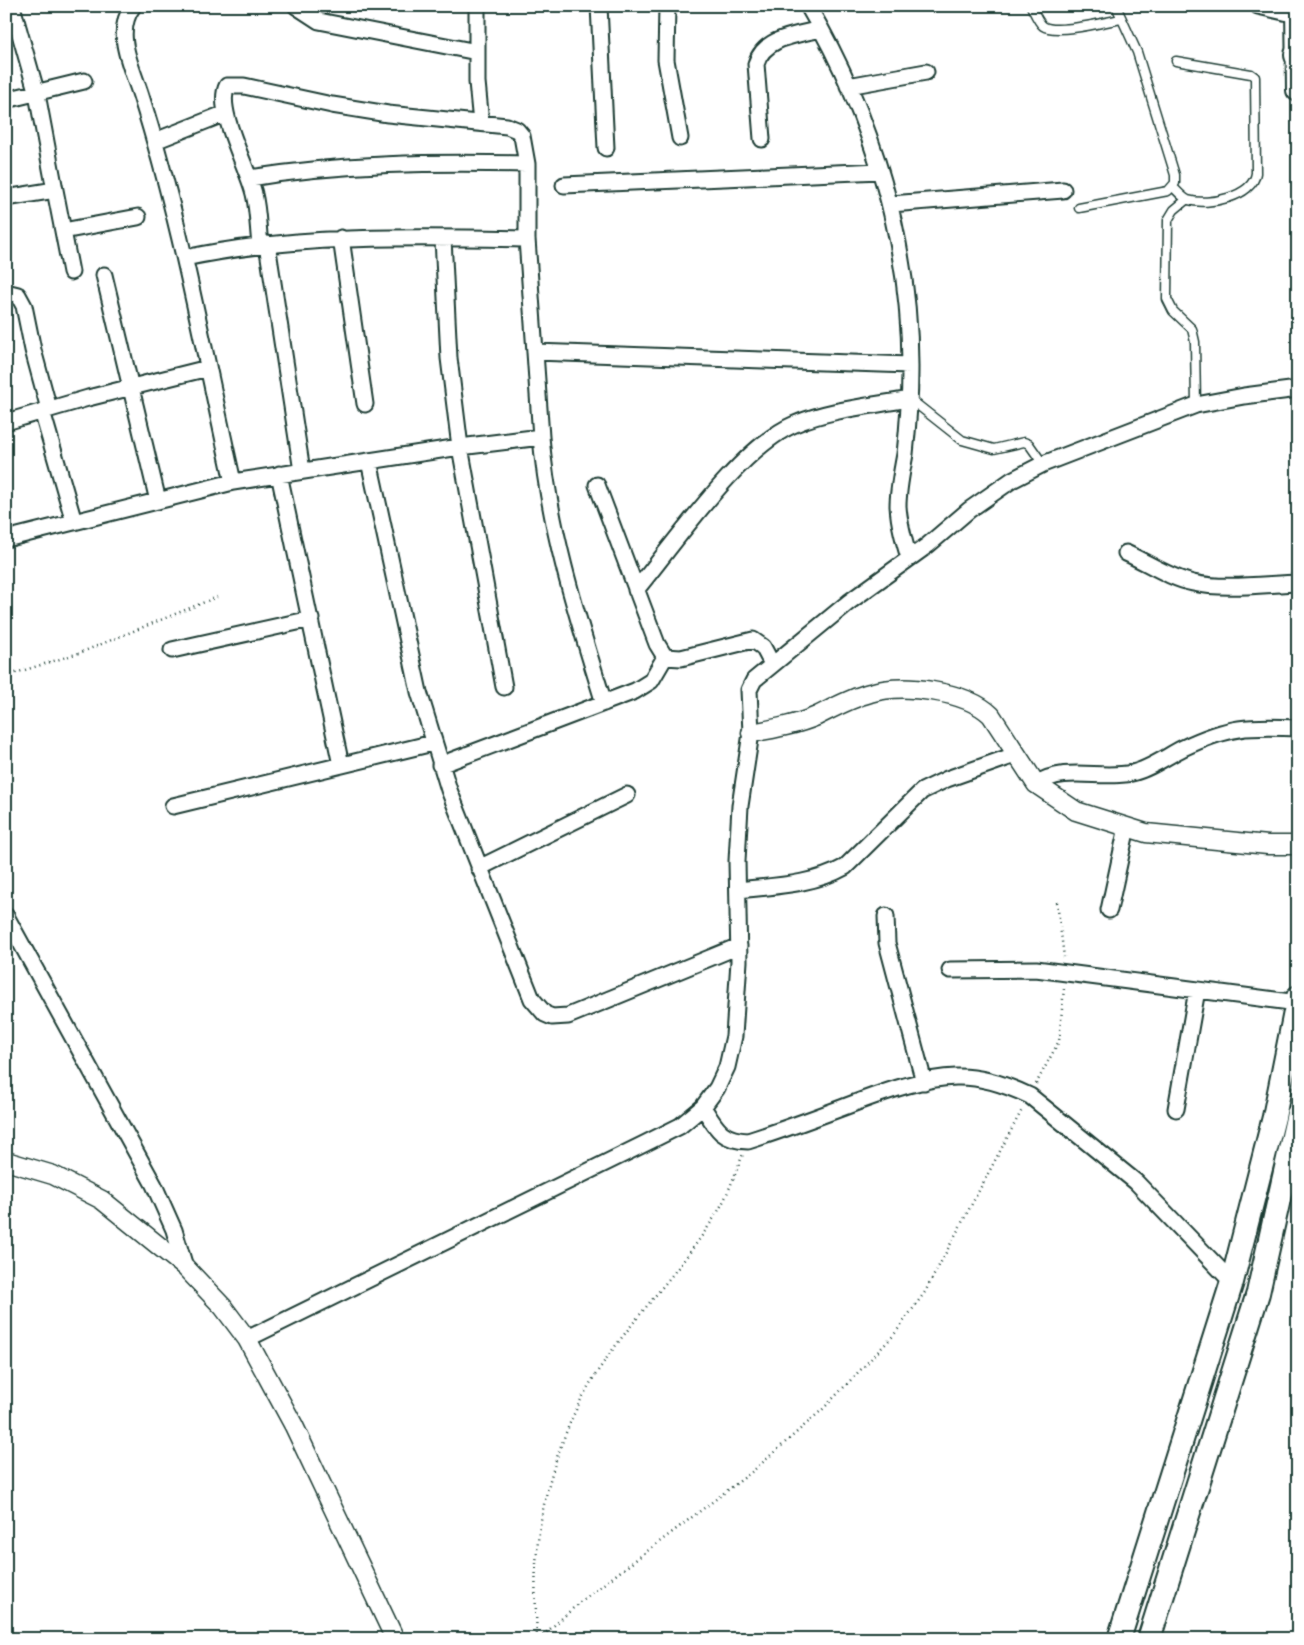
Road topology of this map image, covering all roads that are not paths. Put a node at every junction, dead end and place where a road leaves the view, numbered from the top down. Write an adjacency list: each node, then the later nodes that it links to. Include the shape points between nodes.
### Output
1 (12, 6): 21 (street)
2 (133, 6): 27 (street, via 123,24 123,36)
3 (296, 6): 14 (street, via 319,21)
4 (477, 6): 14 (street)
5 (599, 6): 28 (street)
6 (667, 6): 25 (street, via 666,60)
7 (808, 6): 13 (street)
8 (1031, 6): 12 (lane, via 1042,25 1048,28 1079,27)
9 (1116, 6): 12 (lane)
10 (1258, 6): 11 (street)
11 (1297, 11): 15 (main road)
12 (1121, 19): 33 (lane, via 1137,52 1156,106 1175,175)
13 (821, 29): 19 (street); 26 (street, via 768,45 760,53 756,64)
14 (477, 52): 24 (street)
15 (1297, 55): 20 (main road)
16 (1176, 61): 37 (lane, via 1251,74 1256,83 1255,179 1240,194 1232,197)
17 (926, 72): 19 (street)
18 (84, 81): 21 (street)
19 (848, 86): 30 (street)
20 (1298, 90)
21 (37, 94): 22 (street); 34 (street)
22 (6, 100)
23 (226, 113): 24 (street, via 224,92 227,86 234,85 388,114); 27 (street); 31 (street)
24 (481, 123): 29 (street, via 516,130 525,144)
25 (680, 138)
26 (762, 139)
27 (155, 141): 46 (street)
28 (606, 148)
29 (527, 164): 31 (street, via 455,162 339,166); 44 (street)
30 (880, 171): 32 (street); 38 (street)
31 (250, 178): 45 (street)
32 (564, 185)
33 (1173, 187): 37 (lane); 39 (lane, via 1168,191)
34 (55, 190): 36 (street); 41 (street)
35 (1063, 190): 38 (street)
36 (6, 198)
37 (1186, 200): 57 (lane, via 1168,220 1167,299 1173,311 1192,329)
38 (891, 204): 51 (street, via 904,274)
39 (1079, 208)
40 (138, 217): 41 (street)
41 (63, 231): 47 (street)
42 (341, 238): 43 (street); 45 (street); 56 (street)
43 (443, 238): 44 (street); 61 (street, via 449,358)
44 (528, 239): 50 (street)
45 (264, 244): 46 (street); 64 (street)
46 (185, 258): 52 (street)
47 (71, 272)
48 (104, 275): 53 (street)
49 (6, 292): 58 (street, via 18,295 24,306)
50 (535, 352): 51 (street); 60 (street)
51 (910, 366): 55 (street)
52 (208, 368): 53 (street); 66 (street)
53 (131, 386): 58 (street); 68 (street)
54 (1298, 389): 57 (street)
55 (909, 399): 63 (lane, via 962,440 994,449 1024,442); 72 (street, via 898,506); 74 (street, via 811,418 782,430 722,486)
56 (365, 404)
57 (1196, 405): 63 (street)
58 (46, 410): 59 (street); 69 (street)
59 (6, 422)
60 (541, 437): 61 (street); 80 (street, via 553,523 570,593)
61 (460, 447): 62 (street); 79 (street)
62 (369, 461): 64 (street); 83 (street, via 418,692)
63 (1043, 464): 72 (street, via 991,494)
64 (302, 470): 65 (street)
65 (279, 474): 66 (street); 75 (street)
66 (233, 482): 68 (street)
67 (597, 485): 74 (street)
68 (158, 501): 69 (street)
69 (74, 522): 70 (street)
70 (6, 539)
71 (1126, 552): 73 (street, via 1193,584)
72 (909, 558): 78 (street)
73 (1298, 583)
74 (636, 590): 77 (street, via 656,644)
75 (311, 619): 76 (street); 85 (street)
76 (172, 650)
77 (665, 657): 78 (street, via 681,658 753,640 763,647); 80 (street, via 652,681)
78 (772, 664): 82 (street, via 754,680 749,690)
79 (504, 687)
80 (604, 703): 86 (street)
81 (1298, 728): 87 (street, via 1256,726 1225,730 1136,772 1110,776 1060,774)
82 (750, 733): 84 (street, via 798,723 872,692 892,689 934,692 957,695 982,707 991,715); 93 (street, via 740,806)
83 (433, 742): 85 (street); 86 (street)
84 (1016, 755): 87 (street); 93 (street, via 922,791 845,867 833,874 801,883)
85 (341, 765): 89 (street)
86 (440, 765): 92 (street)
87 (1036, 784): 90 (street, via 1076,811)
88 (627, 795): 92 (street)
89 (173, 806)
90 (1127, 827): 91 (street, via 1190,838); 94 (street)
91 (1298, 845)
92 (479, 868): 97 (street, via 532,999 552,1017 580,1012)
93 (738, 890): 97 (street)
94 (1108, 910)
95 (6, 916): 106 (street, via 154,1185 174,1230)
96 (886, 916): 101 (street, via 887,943)
97 (739, 946): 102 (street, via 734,1036 727,1067)
98 (950, 970): 99 (street, via 1036,970)
99 (1197, 990): 100 (street); 103 (street)
100 (1297, 1001): 107 (main road, via 1274,1117)
101 (924, 1082): 102 (street, via 886,1092 748,1141 735,1141 724,1136); 107 (street, via 956,1077 989,1081 1030,1096 1136,1182)
102 (703, 1107): 108 (street, via 680,1126)
103 (1176, 1110)
104 (1298, 1114): 111 (main road, via 1258,1294)
105 (6, 1161): 106 (street, via 53,1175 102,1200)
106 (185, 1267): 108 (street, via 207,1288)
107 (1232, 1282): 110 (main road)
108 (247, 1339): 109 (street, via 294,1426)
109 (395, 1639)
110 (1119, 1639)
111 (1150, 1639)

